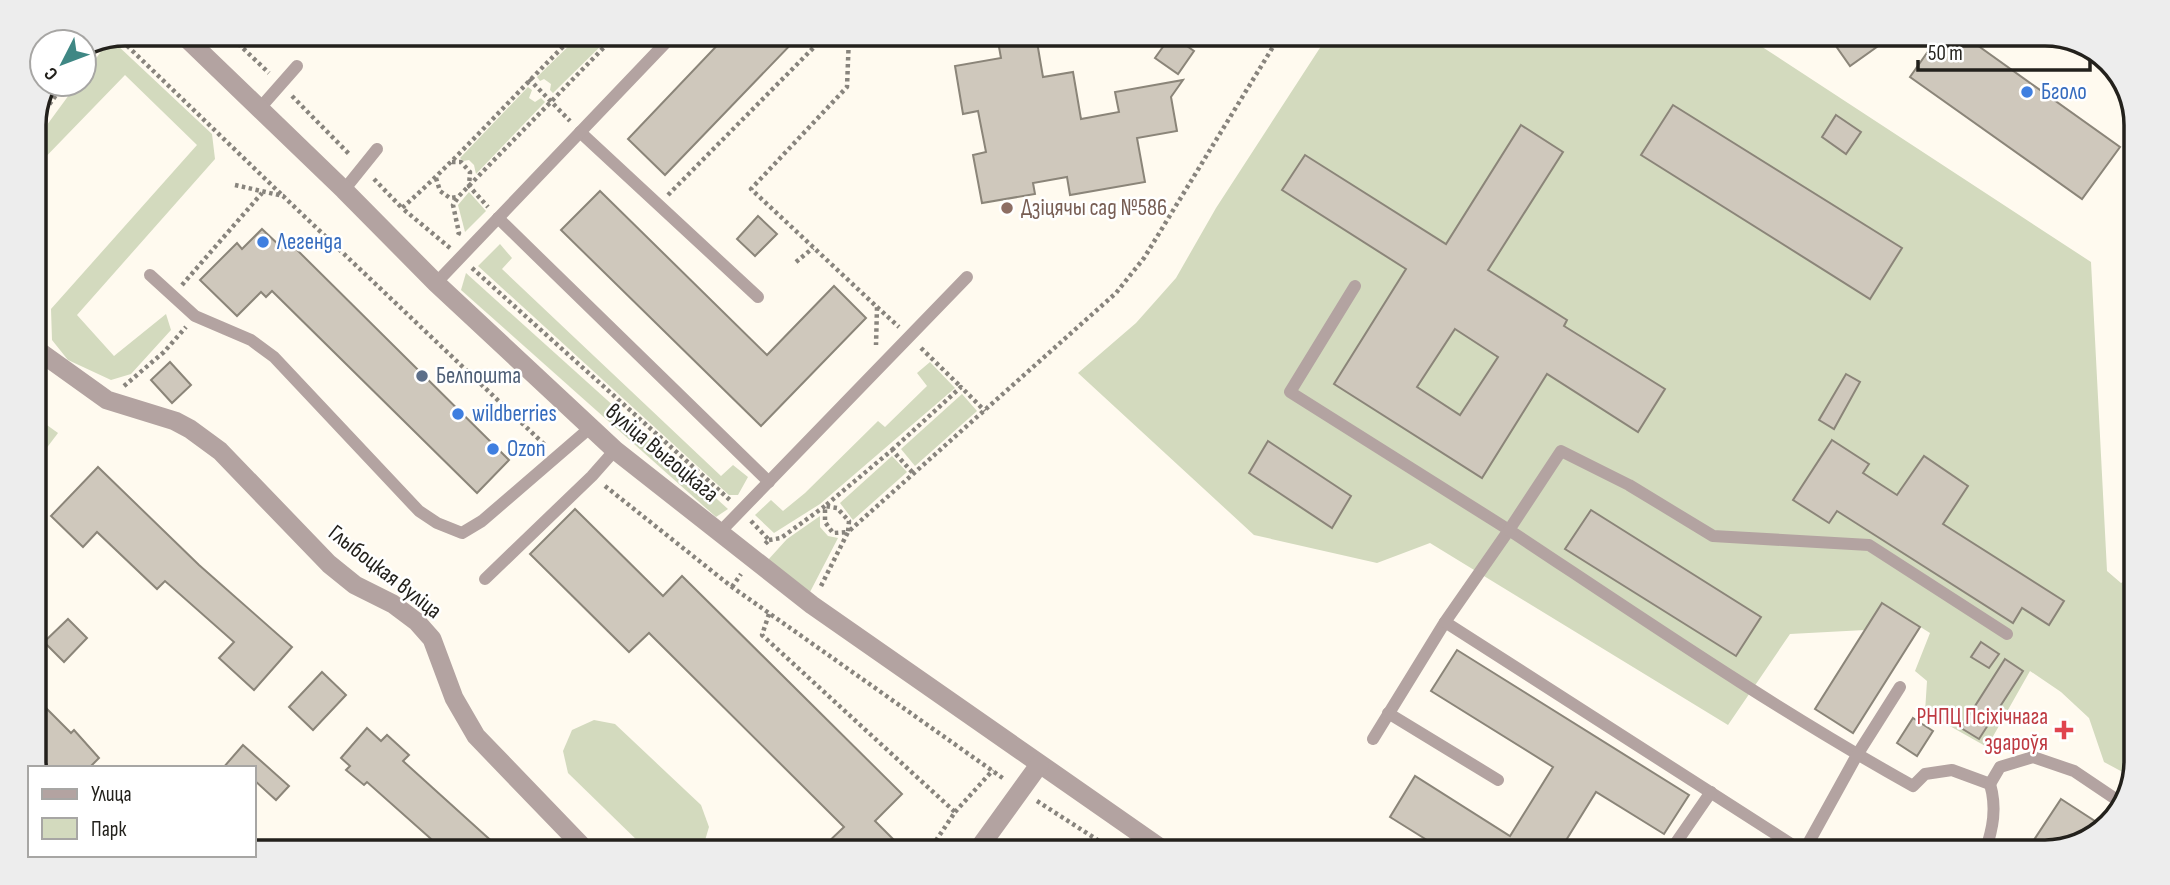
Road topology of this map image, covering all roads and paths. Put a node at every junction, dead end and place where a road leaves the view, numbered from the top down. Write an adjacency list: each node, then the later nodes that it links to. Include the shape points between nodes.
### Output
1 (126, 45): 24 (path)
2 (194, 45): 14 (street, вуліца Выгоцкага)
3 (240, 45): 12 (path)
4 (565, 45): 11 (path)
5 (606, 45): 13 (path)
6 (663, 45): 15 (lane)
7 (816, 45): 26 (path)
8 (849, 45): 29 (path, via 847,86 751,188)
9 (1274, 45): 42 (path, via 1137,267 1116,293)
10 (297, 66): 12 (lane)
11 (529, 79): 13 (path); 17 (path)
12 (281, 85): 14 (lane); 18 (path)
13 (550, 102): 15 (path); 21 (path)
14 (260, 108): 22 (street, вуліца Выгоцкага)
15 (580, 132): 26 (lane); 28 (lane)
16 (377, 149): 18 (lane)
17 (451, 162): 19 (path); 21 (path, via 461,162 470,172)
18 (362, 167): 22 (lane); 27 (path)
19 (436, 178): 25 (path, via 440,191 450,198); 27 (path)
20 (235, 185): 23 (path)
21 (469, 186): 25 (path); 28 (path)
22 (344, 190): 34 (street, вуліца Выгоцкага)
23 (262, 193): 24 (path); 36 (path)
24 (283, 196): 46 (path)
25 (459, 197): 27 (path, via 453,205 459,233 450,248)
26 (659, 205): 37 (lane)
27 (402, 208)
28 (498, 218): 30 (lane); 49 (lane)
29 (813, 248): 31 (path); 39 (path, via 877,307)
30 (461, 257): 34 (lane); 51 (path)
31 (796, 262)
32 (150, 275): 36 (lane)
33 (967, 277): 49 (lane)
34 (436, 283): 43 (street, вуліца Выгоцкага)
35 (1355, 286): 52 (lane, via 1290,392)
36 (172, 296): 38 (lane)
37 (758, 297)
38 (195, 316): 41 (path, via 164,352); 46 (lane, via 251,340 274,357 419,510 462,533)
39 (876, 347)
40 (45, 356): 41 (street, Глыбоцкая вуліца)
41 (107, 400): 75 (street, Глыбоцкая вуліца, via 190,429 220,452 329,564 417,622 432,639 454,698 476,736)
42 (985, 411): 45 (path, via 961,387); 47 (path)
43 (591, 427): 44 (street, вуліца Выгоцкага); 46 (lane)
44 (615, 450): 48 (lane); 54 (street, вуліца Выгоцкага)
45 (892, 450): 47 (path); 50 (path)
46 (557, 456)
47 (913, 473): 53 (path)
48 (593, 476): 57 (lane); 58 (path)
49 (769, 482): 51 (lane)
50 (825, 506): 53 (path, via 837,508 849,521); 53 (path, via 825,522 833,533); 55 (path, via 781,538)
51 (741, 510): 54 (lane); 55 (path)
52 (1509, 530): 61 (lane); 62 (lane, via 1561,451 1629,485 1713,536 1869,545); 66 (lane)
53 (848, 532): 59 (path)
54 (719, 533): 56 (street, вуліца Выгоцкага)
55 (769, 540): 56 (path)
56 (752, 560): 58 (path); 59 (street, вуліца Выгоцкага)
57 (485, 579)
58 (732, 587): 60 (path)
59 (812, 605): 67 (street, вуліца Выгоцкага)
60 (769, 614): 68 (path); 74 (path, via 762,635)
61 (1445, 622): 64 (lane); 72 (lane)
62 (2007, 634)
63 (1900, 687): 66 (lane)
64 (1388, 713): 65 (lane); 69 (lane)
65 (1373, 738)
66 (1857, 755): 70 (lane, via 1913,786 1925,774 1952,771); 82 (lane)
67 (1039, 765): 71 (street); 79 (street, вуліца Выгоцкага)
68 (993, 770): 71 (path); 74 (path)
69 (1498, 780)
70 (1990, 784): 73 (lane, via 2000,767 2033,757 2074,771); 83 (lane, via 1996,803)
71 (1021, 790): 77 (street); 78 (path)
72 (1711, 792): 80 (lane); 81 (lane)
73 (2114, 798)
74 (955, 812): 76 (path)
75 (576, 840)
76 (936, 840)
77 (985, 840)
78 (1098, 840)
79 (1150, 840)
80 (1678, 840)
81 (1786, 840)
82 (1809, 840)
83 (1989, 840)

